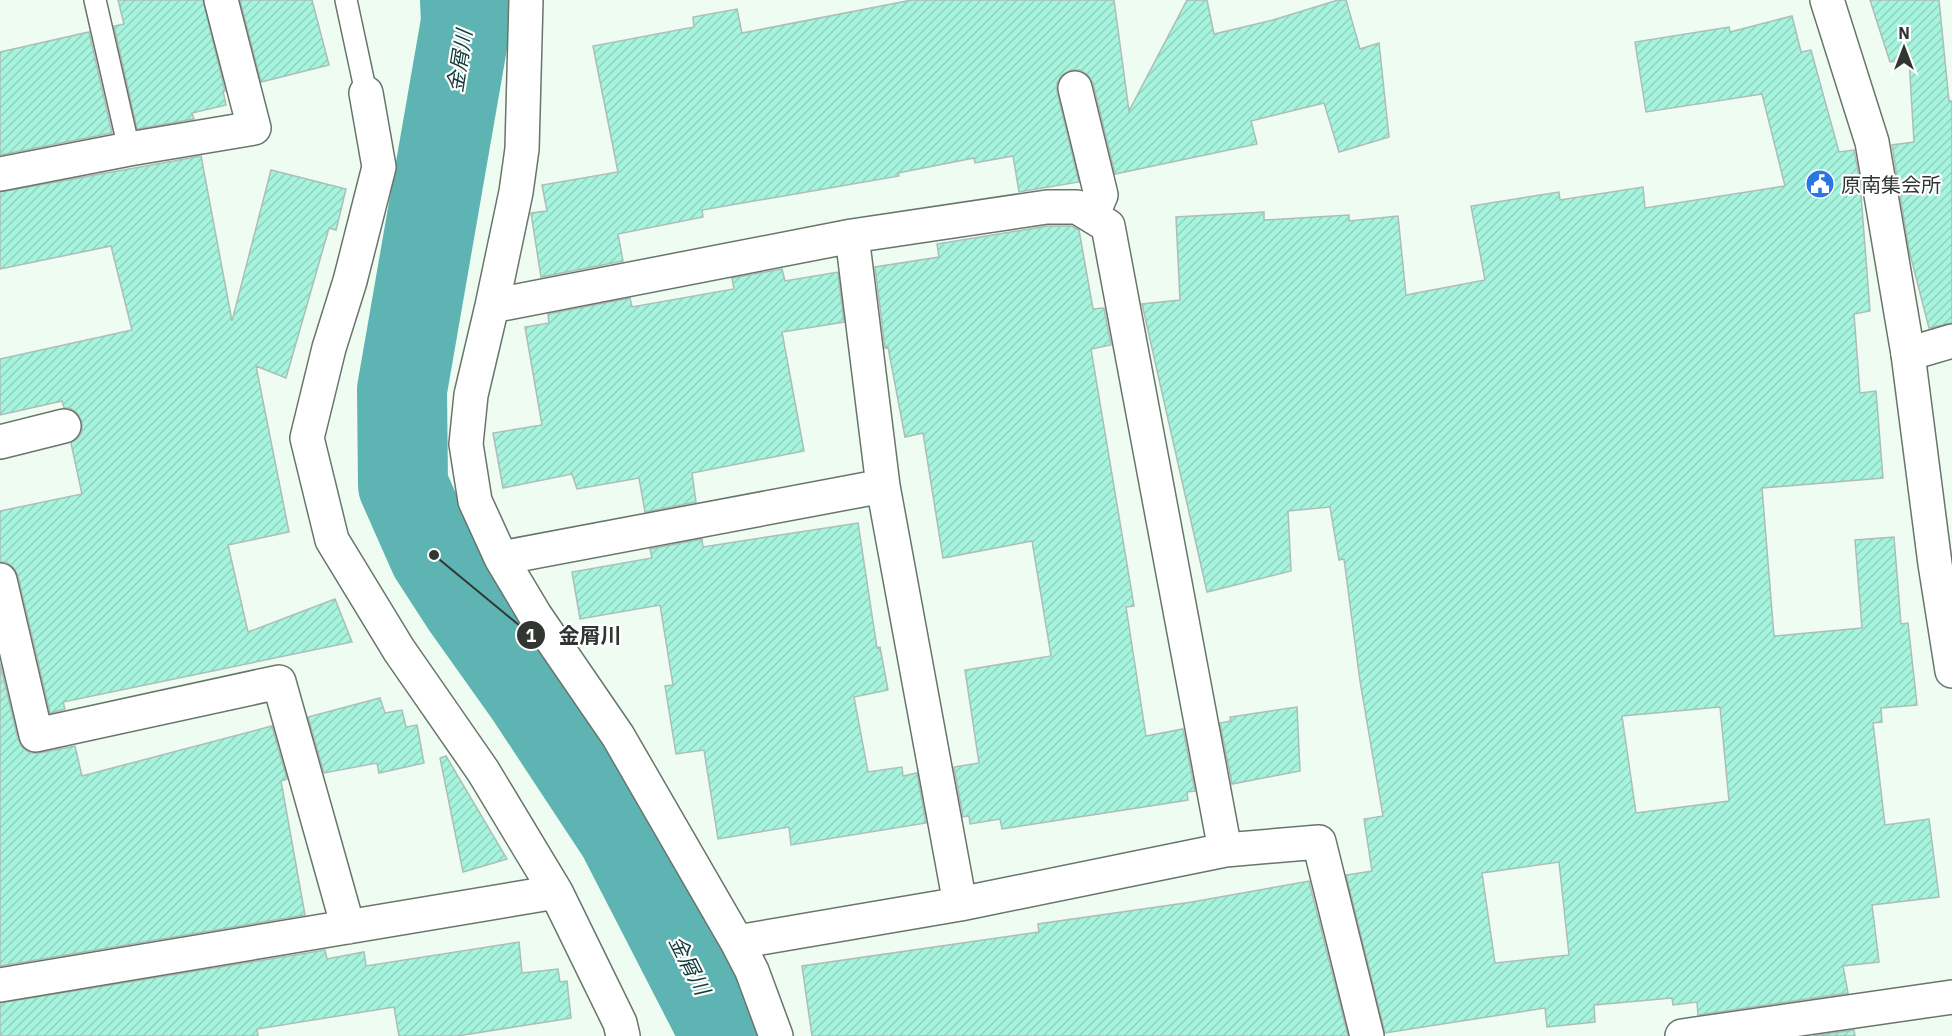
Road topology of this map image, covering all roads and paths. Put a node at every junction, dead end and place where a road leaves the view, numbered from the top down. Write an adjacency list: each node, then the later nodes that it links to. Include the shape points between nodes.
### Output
1 (95, 0): 8 (lane)
2 (221, 0): 8 (street, via 254,128)
3 (346, 0): 7 (lane)
4 (526, 0): 12 (street, via 522,149)
5 (1827, 0): 14 (street, via 1872,142)
6 (1075, 88): 10 (street, via 1101,195)
7 (366, 93): 22 (street, via 379,167 307,438 332,540 399,650 483,771)
8 (129, 149): 9 (street)
9 (0, 174)
10 (1092, 216): 11 (street, via 1077,207 1047,207); 21 (street, via 1108,226)
11 (852, 236): 12 (street); 17 (street)
12 (492, 306): 18 (street, via 471,395 466,444 475,501)
13 (1952, 341): 14 (street)
14 (1908, 354): 20 (street)
15 (64, 426): 16 (street)
16 (0, 442)
17 (883, 486): 18 (street); 23 (street)
18 (501, 558): 25 (street, via 618,736)
19 (0, 580): 24 (street, via 36,735 279,682)
20 (1952, 671)
21 (1225, 850): 23 (street); 30 (street, via 1319,842)
22 (556, 892): 24 (street); 28 (street)
23 (960, 904): 25 (street)
24 (348, 927): 26 (street)
25 (737, 942): 29 (street)
26 (0, 985)
27 (1952, 997): 31 (street)
28 (623, 1036)
29 (776, 1036)
30 (1367, 1036)
31 (1682, 1036)

